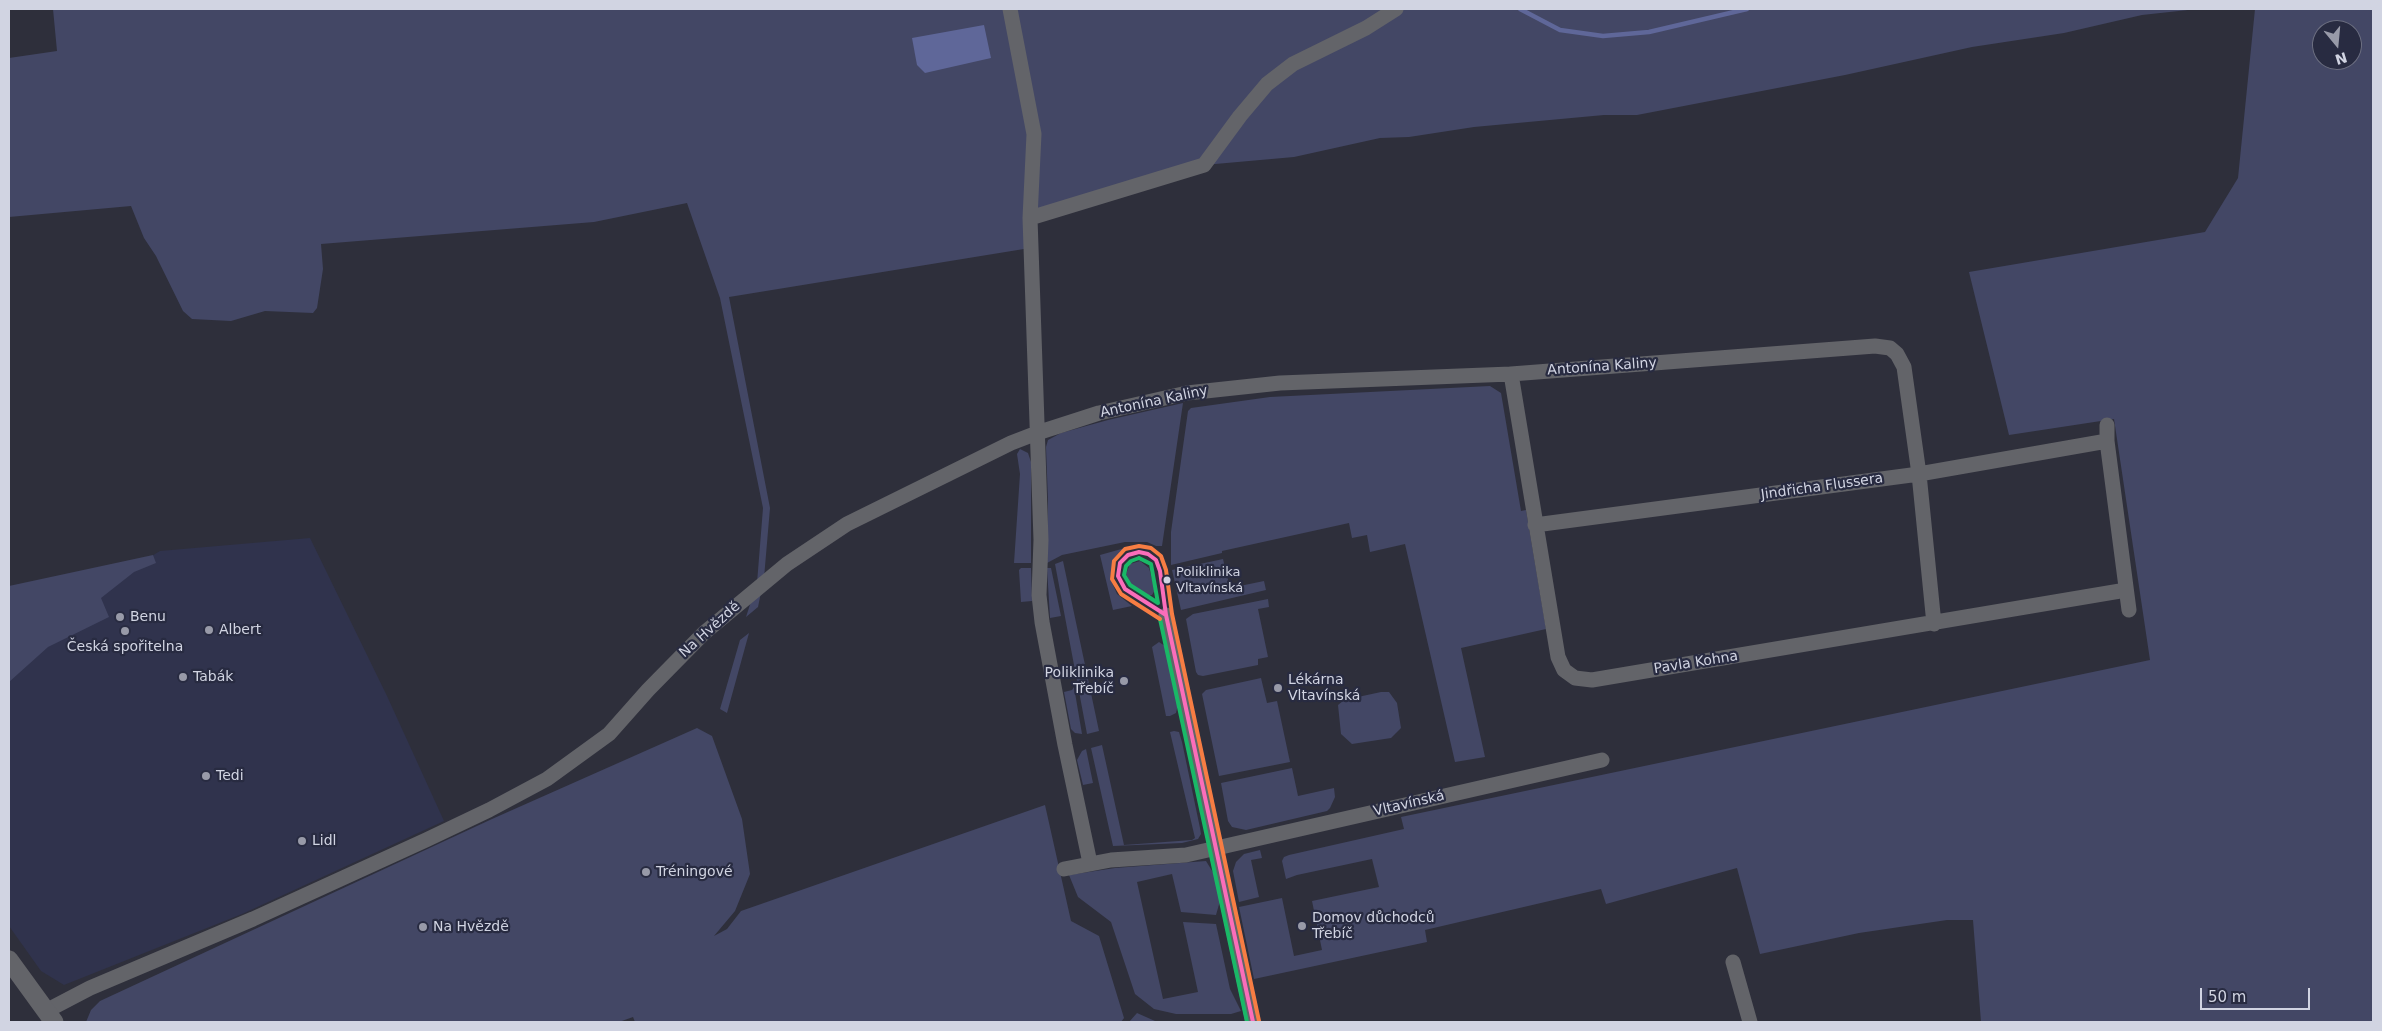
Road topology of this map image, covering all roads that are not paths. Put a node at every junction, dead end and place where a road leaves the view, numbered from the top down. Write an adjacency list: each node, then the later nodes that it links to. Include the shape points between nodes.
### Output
1 (1010, 9): 3 (street, via 1034,134)
2 (1396, 9): 3 (street, via 1294,64 1267,84 1204,165)
3 (1030, 218): 6 (street)
4 (1511, 374): 6 (street, Antonína Kaliny, via 1280,383 1187,393 1099,413); 8 (street, Antonína Kaliny, via 1876,346 1890,348 1904,367); 9 (street, Pavla Kohna)
5 (2107, 425): 7 (street)
6 (1037, 433): 16 (street, via 1042,622); 20 (street, Na Hvězdě, via 847,524 787,564 704,633 609,734 547,779 426,840 253,919 90,988)
7 (2107, 441): 8 (street, Jindřicha Flussera); 10 (street)
8 (1919, 474): 9 (street, Jindřicha Flussera); 13 (street, Antonína Kaliny)
9 (1535, 525): 13 (street, Pavla Kohna, via 1558,657 1564,670 1575,678 1592,680)
10 (2126, 590): 11 (street); 13 (street, Pavla Kohna)
11 (2129, 610)
12 (1166, 615): 15 (street)
13 (1934, 624)
14 (1602, 760): 15 (street, Vltavínská)
15 (1216, 848): 16 (street, Vltavínská, via 1186,855); 21 (street)
16 (1090, 863): 17 (street, Vltavínská)
17 (1064, 869)
18 (9, 960): 20 (street)
19 (1733, 962): 22 (street)
20 (49, 1017)
21 (1253, 1022)
22 (1750, 1022)

